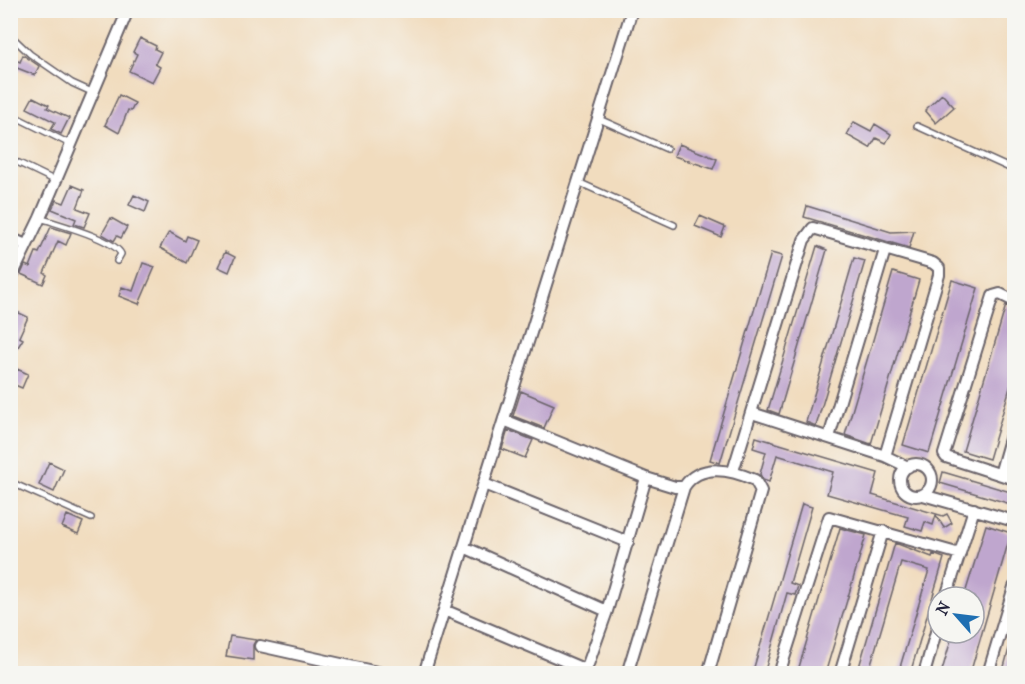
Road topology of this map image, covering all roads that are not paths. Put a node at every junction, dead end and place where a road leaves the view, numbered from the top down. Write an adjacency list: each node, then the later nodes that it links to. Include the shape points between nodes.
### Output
1 (128, 10): 4 (street)
2 (632, 10): 6 (street)
3 (10, 35): 4 (lane, via 72,83)
4 (94, 93): 8 (street)
5 (10, 114): 8 (lane)
6 (597, 119): 9 (lane); 13 (street)
7 (917, 126): 11 (lane)
8 (72, 145): 12 (street)
9 (667, 149)
10 (19, 163): 12 (lane)
11 (1014, 170)
12 (56, 181): 14 (street)
13 (578, 182): 15 (lane); 23 (street)
14 (40, 218): 17 (street); 19 (lane, via 119,249)
15 (674, 225)
16 (10, 238): 17 (street)
17 (26, 245): 20 (street)
18 (885, 250): 22 (street, via 818,228 809,231); 25 (street); 26 (street, via 933,263 939,270)
19 (117, 261)
20 (10, 280)
21 (1014, 301): 29 (street, via 1000,294 993,296 944,454 946,458)
22 (752, 413): 25 (street); 28 (street)
23 (504, 420): 30 (street); 33 (street)
24 (1014, 425): 29 (street)
25 (829, 437): 26 (street)
26 (885, 456): 27 (street)
27 (908, 467): 35 (street, via 902,475 902,486 913,496); 35 (street, via 923,466 930,473 932,483)
28 (733, 471): 34 (street, via 700,471); 53 (street, via 755,480 761,491)
29 (1000, 474): 31 (street)
30 (646, 478): 34 (street); 40 (street)
31 (1014, 479)
32 (10, 482): 37 (lane)
33 (484, 484): 40 (street); 41 (street)
34 (684, 487): 52 (street)
35 (923, 495): 36 (street)
36 (974, 509): 38 (street); 42 (street)
37 (91, 518)
38 (1014, 521)
39 (884, 531): 42 (street); 54 (street, via 834,516 827,519); 55 (street)
40 (628, 542): 46 (street)
41 (464, 547): 45 (street); 46 (street)
42 (960, 554): 43 (street)
43 (950, 585)
44 (1014, 587): 57 (street)
45 (444, 610): 49 (street); 51 (street)
46 (607, 611): 49 (street)
47 (932, 645): 56 (street)
48 (260, 646): 50 (street)
49 (590, 672)
50 (386, 674)
51 (424, 674)
52 (627, 674)
53 (708, 674)
54 (778, 674)
55 (840, 674)
56 (924, 674)
57 (988, 674)

